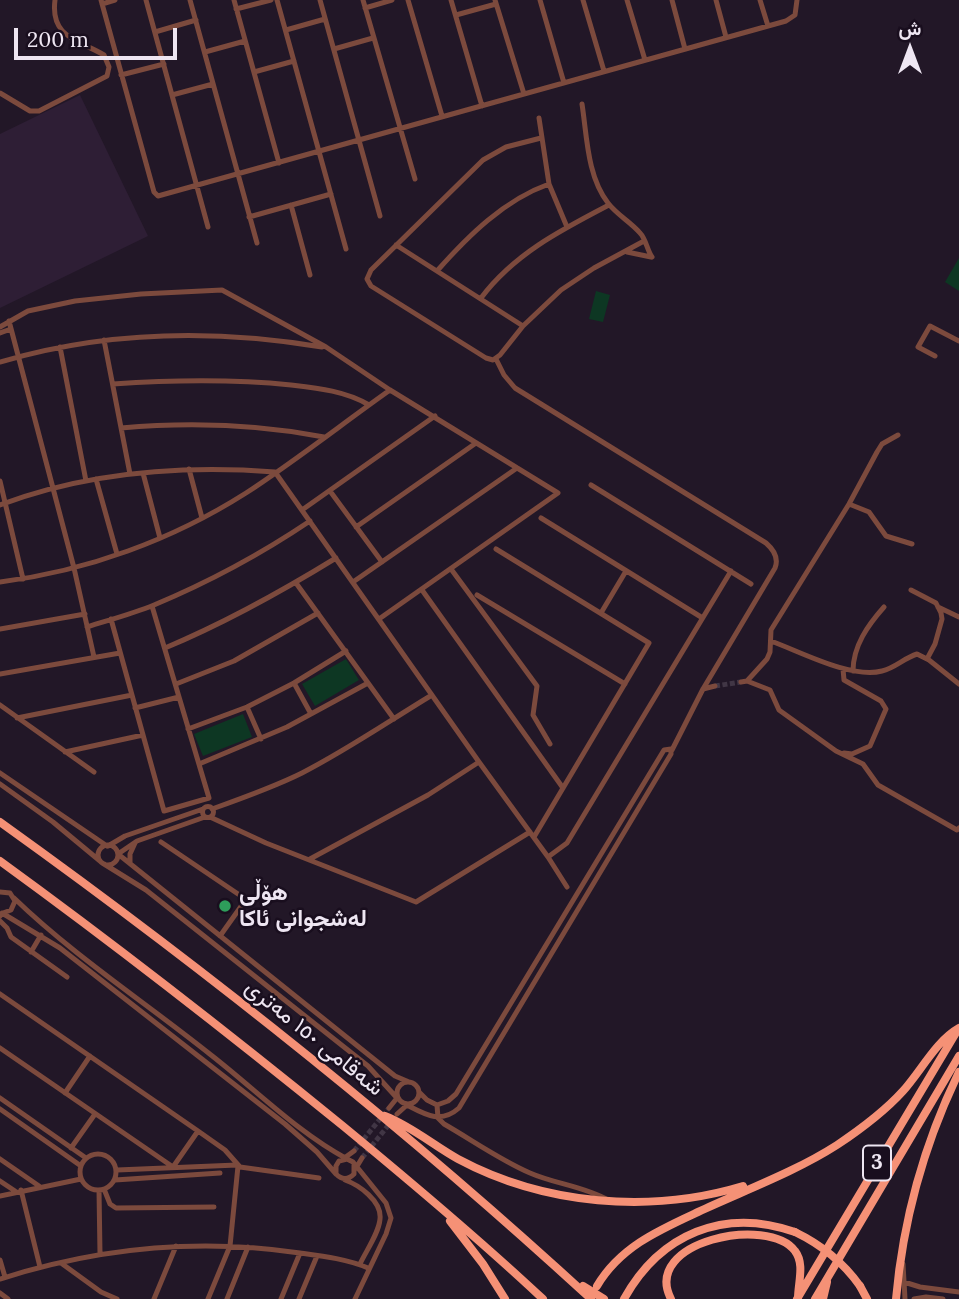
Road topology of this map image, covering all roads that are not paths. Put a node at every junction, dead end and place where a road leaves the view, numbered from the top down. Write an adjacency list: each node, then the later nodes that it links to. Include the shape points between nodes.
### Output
1 (55, 0): 44 (street, via 56,22 75,43 104,55 107,76 39,111 30,111)
2 (115, 0): 20 (street)
3 (146, 0): 29 (street)
4 (190, 0): 26 (street)
5 (234, 0): 23 (street)
6 (271, 0): 23 (street)
7 (277, 0): 28 (street)
8 (320, 0): 25 (street)
9 (363, 0): 22 (street)
10 (392, 0): 22 (street)
11 (408, 0): 49 (street)
12 (451, 0): 24 (street)
13 (540, 0): 42 (street)
14 (583, 0): 39 (street)
15 (629, 0): 36 (street)
16 (672, 0): 34 (street)
17 (716, 0): 30 (street)
18 (760, 0): 27 (street)
19 (797, 0): 27 (street, via 792,18)
20 (101, 2): 41 (street)
21 (495, 2): 24 (street); 45 (street)
22 (365, 8): 31 (street)
23 (236, 9): 32 (street)
24 (456, 15): 48 (street)
25 (325, 19): 28 (street); 33 (street)
26 (196, 20): 29 (street); 35 (street)
27 (768, 26): 30 (street)
28 (286, 30): 37 (street)
29 (155, 32): 38 (street)
30 (726, 37): 34 (street)
31 (373, 38): 33 (street); 51 (street)
32 (245, 41): 35 (street); 40 (street)
33 (334, 49): 53 (street)
34 (685, 49): 36 (street)
35 (205, 52): 43 (street)
36 (645, 60): 39 (street)
37 (295, 61): 40 (street); 54 (street)
38 (164, 64): 41 (street); 46 (street)
39 (604, 71): 42 (street)
40 (254, 72): 55 (street)
41 (121, 75): 59 (street, via 155,194)
42 (564, 83): 45 (street)
43 (213, 84): 46 (street); 56 (street)
44 (0, 93)
45 (524, 94): 48 (street)
46 (172, 95): 59 (street)
47 (582, 104): 62 (street, via 593,173)
48 (482, 106): 49 (street)
49 (442, 117): 51 (street)
50 (539, 118): 52 (street)
51 (401, 128): 53 (street); 57 (street)
52 (541, 138): 58 (street); 69 (street, via 506,147 483,160)
53 (360, 140): 54 (street); 63 (street)
54 (320, 151): 55 (street); 60 (street)
55 (279, 163): 56 (street)
56 (238, 174): 59 (street); 64 (street)
57 (415, 179)
58 (549, 184): 66 (street); 72 (street, via 502,209)
59 (198, 186): 65 (street)
60 (331, 194): 61 (street); 70 (street)
61 (291, 205): 64 (street); 73 (street)
62 (609, 205): 66 (street); 67 (street)
63 (380, 216)
64 (249, 217): 68 (street)
65 (208, 227)
66 (567, 227): 74 (street, via 527,252)
67 (644, 241): 71 (street); 71 (street, via 652,257)
68 (257, 243)
69 (396, 245): 72 (street); 86 (street, via 369,273 371,286 486,358)
70 (346, 249)
71 (620, 253): 76 (street, via 561,290)
72 (436, 271): 74 (street)
73 (310, 275)
74 (481, 299): 76 (street)
75 (9, 321): 77 (street); 78 (street); 83 (street, via 28,311 94,298 222,290)
76 (523, 326): 86 (street)
77 (0, 327)
78 (11, 329): 79 (street); 85 (street)
79 (0, 333)
80 (104, 340): 82 (street); 83 (street, via 236,336); 88 (street)
81 (959, 341): 84 (street, via 930,326 918,347)
82 (60, 347): 85 (street); 103 (street)
83 (326, 348): 89 (street)
84 (935, 356)
85 (18, 357): 87 (street); 105 (street)
86 (496, 359): 159 (street, via 515,388 774,551 775,568)
87 (0, 362)
88 (113, 384): 90 (street, via 219,379 332,392); 92 (street)
89 (390, 390): 90 (street); 91 (street)
90 (369, 405): 94 (street)
91 (435, 416): 95 (street); 106 (street)
92 (121, 428): 94 (street, via 213,424); 100 (street)
93 (898, 435): 108 (street, via 882,444)
94 (324, 437): 98 (street)
95 (476, 443): 96 (street); 113 (street)
96 (517, 468): 119 (street); 121 (street, via 558,494)
97 (189, 469): 98 (street); 99 (street); 110 (street)
98 (275, 472): 109 (street); 110 (street)
99 (143, 473): 100 (street); 114 (street)
100 (130, 474): 101 (street)
101 (96, 479): 103 (street); 117 (street)
102 (0, 481): 107 (street)
103 (86, 481): 105 (street)
104 (592, 485): 123 (street)
105 (53, 489): 107 (street); 120 (street)
106 (330, 491): 109 (street); 113 (street)
107 (2, 504): 124 (street)
108 (849, 504): 115 (street, via 869,512 886,536); 144 (street, via 771,630)
109 (302, 510): 112 (street)
110 (202, 518): 114 (street)
111 (541, 518): 122 (street)
112 (310, 521): 118 (street); 132 (street, via 272,547)
113 (356, 527): 119 (street)
114 (160, 538): 117 (street)
115 (912, 544)
116 (496, 549): 136 (street)
117 (117, 554): 120 (street)
118 (336, 558): 126 (street); 127 (street)
119 (382, 562): 126 (street)
120 (74, 568): 124 (street); 137 (street)
121 (451, 569): 129 (street); 172 (street, via 537,686 533,715)
122 (626, 571): 136 (street); 138 (street)
123 (731, 571): 128 (street); 138 (street)
124 (23, 579): 125 (street)
125 (0, 582)
126 (353, 582): 141 (street)
127 (296, 583): 135 (street); 145 (street)
128 (751, 584)
129 (422, 590): 141 (street); 181 (street)
130 (911, 590): 134 (street)
131 (477, 595): 156 (street)
132 (152, 606): 140 (street); 145 (street)
133 (884, 607): 151 (street, via 867,627 854,655)
134 (938, 607): 139 (street); 149 (street, via 942,619)
135 (318, 613): 146 (street); 155 (street, via 234,661)
136 (601, 613): 156 (street, via 649,643)
137 (85, 614): 142 (street); 143 (street)
138 (701, 617): 194 (street, via 567,843)
139 (959, 617)
140 (111, 619): 142 (street); 147 (street)
141 (379, 619): 161 (street)
142 (87, 627): 148 (street)
143 (0, 629)
144 (771, 641): 150 (street); 175 (street, via 767,659 744,681 770,690 779,710)
145 (165, 648): 155 (street)
146 (346, 652): 153 (street); 154 (street)
147 (121, 653): 148 (street); 160 (street)
148 (94, 657): 152 (street)
149 (927, 659): 151 (street, via 917,654 880,672); 157 (street)
150 (843, 669): 151 (street); 175 (street, via 844,680 881,701 886,709 870,746 852,754)
151 (853, 671)
152 (0, 674)
153 (294, 683): 164 (street); 166 (street)
154 (368, 683): 166 (street); 168 (street)
155 (176, 684): 162 (street)
156 (625, 684): 181 (street)
157 (959, 684)
158 (715, 686): 159 (street)
159 (703, 689): 173 (street)
160 (132, 695): 165 (street); 167 (street)
161 (432, 695): 168 (street); 176 (street)
162 (179, 696): 165 (street); 169 (street)
163 (0, 705): 167 (street)
164 (247, 707): 169 (street); 171 (street)
165 (135, 708): 170 (street)
166 (311, 714): 171 (street)
167 (17, 718): 174 (street)
168 (394, 719): 185 (street, via 302,773)
169 (188, 729): 177 (street)
170 (143, 735): 174 (street); 177 (street, via 164,811 209,798)
171 (261, 739): 177 (street)
172 (550, 744)
173 (672, 750): 182 (street, via 664,750); 183 (street)
174 (65, 752): 178 (street)
175 (841, 753): 188 (street, via 866,767 878,785)
176 (479, 762): 189 (street); 195 (street, via 428,796)
177 (199, 764)
178 (93, 772)
179 (0, 773): 192 (street)
180 (0, 784): 197 (street)
181 (564, 788): 189 (street)
182 (632, 803): 183 (street); 201 (street)
183 (639, 807): 203 (street)
184 (204, 809): 185 (street); 186 (street); 192 (street)
185 (212, 809): 186 (street, via 214,813)
186 (208, 817): 190 (street); 195 (street)
187 (0, 822): 225 (highway, شەقامی ١٥٠ مەتری, via 234,998)
188 (959, 828)
189 (532, 835): 194 (street); 195 (street, via 416,902)
190 (137, 841): 193 (street); 198 (street)
191 (161, 842): 207 (street, via 241,896 242,905)
192 (107, 846): 193 (street); 197 (street, via 100,850)
193 (118, 854): 197 (street, via 113,864); 198 (street)
194 (548, 857): 199 (street)
195 (310, 859)
196 (0, 861): 254 (highway, via 267,1064)
197 (102, 862): 220 (street, via 146,890 368,1066)
198 (130, 863): 207 (street)
199 (567, 887)
200 (2, 891): 202 (street)
201 (574, 897): 203 (street); 222 (street, via 456,1094)
202 (14, 898): 204 (street, via 13,908); 235 (street, via 64,942)
203 (582, 903): 228 (street, via 463,1103 450,1115)
204 (1, 914): 206 (street)
205 (0, 921): 208 (street, via 11,937)
206 (41, 935): 208 (street); 243 (street, via 285,1124)
207 (220, 936): 216 (street, via 395,1076)
208 (31, 952): 209 (street)
209 (67, 978)
210 (0, 994): 213 (street)
211 (959, 1028): 242 (highway, via 947,1035 901,1093 870,1122 834,1147); 288 (highway, 3)
212 (0, 1048): 218 (street)
213 (90, 1056): 218 (street); 229 (street)
214 (959, 1056): 269 (highway, 3)
215 (959, 1072): 258 (highway, via 917,1186)
216 (409, 1082): 217 (street); 220 (street, via 399,1086)
217 (419, 1092): 221 (street, via 416,1101); 222 (street)
218 (65, 1093): 226 (street)
219 (0, 1098): 230 (street)
220 (397, 1098): 221 (street); 223 (street)
221 (407, 1105): 227 (street); 228 (street)
222 (437, 1105): 228 (street)
223 (389, 1108)
224 (0, 1109): 237 (street)
225 (377, 1113): 252 (highway, via 498,1177 555,1194); 265 (highway, شەقامی ١٥٠ مەتری)
226 (95, 1114): 230 (street); 238 (street)
227 (397, 1114)
228 (438, 1118): 252 (street, via 531,1174 586,1189)
229 (198, 1131): 236 (street); 238 (street)
230 (71, 1148): 232 (street)
231 (354, 1151): 235 (street)
232 (86, 1158): 237 (street); 240 (street, via 104,1154)
233 (362, 1158): 239 (street)
234 (0, 1159): 248 (street)
235 (345, 1159): 239 (street); 243 (street, via 335,1166)
236 (237, 1165): 238 (street); 244 (street); 256 (street)
237 (81, 1166): 245 (street)
238 (173, 1167): 240 (street)
239 (355, 1168): 243 (street, via 352,1177); 267 (street, via 386,1203 390,1215)
240 (117, 1170): 246 (street)
241 (220, 1173): 246 (street)
242 (776, 1176): 252 (highway, via 693,1198); 271 (highway, via 646,1237 617,1258)
243 (339, 1177): 264 (street, via 367,1193 380,1213)
244 (318, 1178)
245 (81, 1179): 248 (street); 249 (street, via 88,1187)
246 (115, 1180): 249 (street)
247 (0, 1181): 250 (street)
248 (39, 1186): 250 (street)
249 (101, 1190): 253 (street, via 116,1209); 260 (street)
250 (18, 1191): 251 (street); 266 (street)
251 (0, 1196)
252 (611, 1202)
253 (214, 1207)
254 (439, 1208): 282 (highway); 283 (highway)
255 (176, 1246): 256 (street); 260 (street); 276 (street)
256 (230, 1246): 257 (street); 277 (street)
257 (248, 1247): 259 (street); 278 (street)
258 (903, 1250): 270 (street); 292 (highway)
259 (300, 1253): 261 (street); 279 (street)
260 (100, 1254): 263 (street)
261 (317, 1256): 264 (street); 280 (street)
262 (0, 1260): 268 (street)
263 (61, 1262): 266 (street); 275 (street)
264 (360, 1264): 267 (street)
265 (554, 1265): 284 (highway, شەقامی ١٥٠ مەتری); 285 (highway)
266 (40, 1267): 268 (street)
267 (368, 1268): 281 (street)
268 (3, 1278)
269 (827, 1279): 289 (highway, 3); 290 (highway)
270 (904, 1282): 272 (street); 293 (street)
271 (597, 1286)
272 (959, 1292)
273 (0, 1293): 274 (street)
274 (8, 1299)
275 (117, 1299)
276 (154, 1299)
277 (208, 1299)
278 (227, 1299)
279 (281, 1299)
280 (299, 1299)
281 (355, 1299)
282 (505, 1299)
283 (544, 1299)
284 (591, 1299)
285 (604, 1299)
286 (624, 1299): 291 (highway, bridge, via 651,1259 667,1247 693,1233 752,1223 814,1241 831,1254)
287 (671, 1299): 288 (highway, via 666,1276 676,1259 707,1242 742,1235 779,1240 795,1250 800,1269)
288 (797, 1299)
289 (815, 1299)
290 (823, 1299)
291 (867, 1299)
292 (896, 1299)
293 (905, 1299)
294 (914, 1299): 295 (street)
295 (943, 1299)

